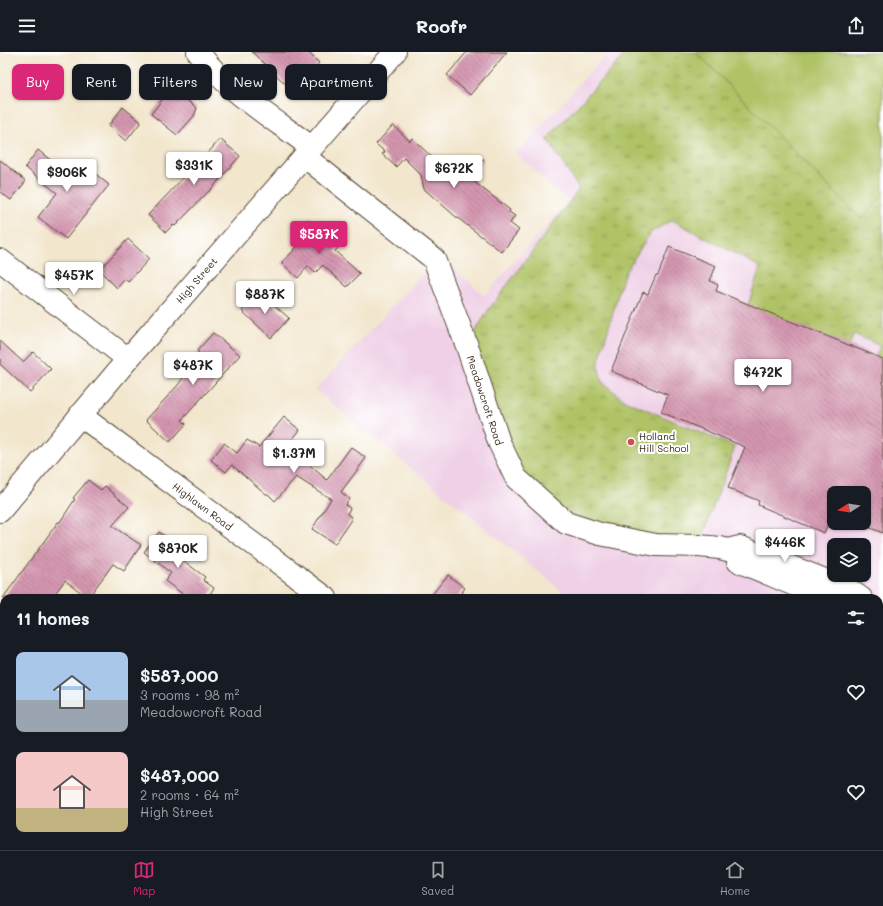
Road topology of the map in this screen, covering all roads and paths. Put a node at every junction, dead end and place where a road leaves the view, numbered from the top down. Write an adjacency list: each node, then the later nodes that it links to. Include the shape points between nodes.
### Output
1 (198, 52): 3 (street, Meadowcroft Road, via 229,86)
2 (395, 52): 3 (street, High Street)
3 (308, 151): 5 (street, High Street); 8 (street, Meadowcroft Road, via 434,259 499,442 516,478 566,523 600,534 656,545 704,546)
4 (0, 260): 5 (street)
5 (128, 359): 6 (street, High Street)
6 (80, 415): 7 (street, High Street); 9 (street, Highlawn Road)
7 (0, 511)
8 (728, 550): 10 (street, via 734,559); 11 (street, Meadowcroft Road, via 740,547)
9 (321, 594)
10 (814, 594)
11 (856, 594)

